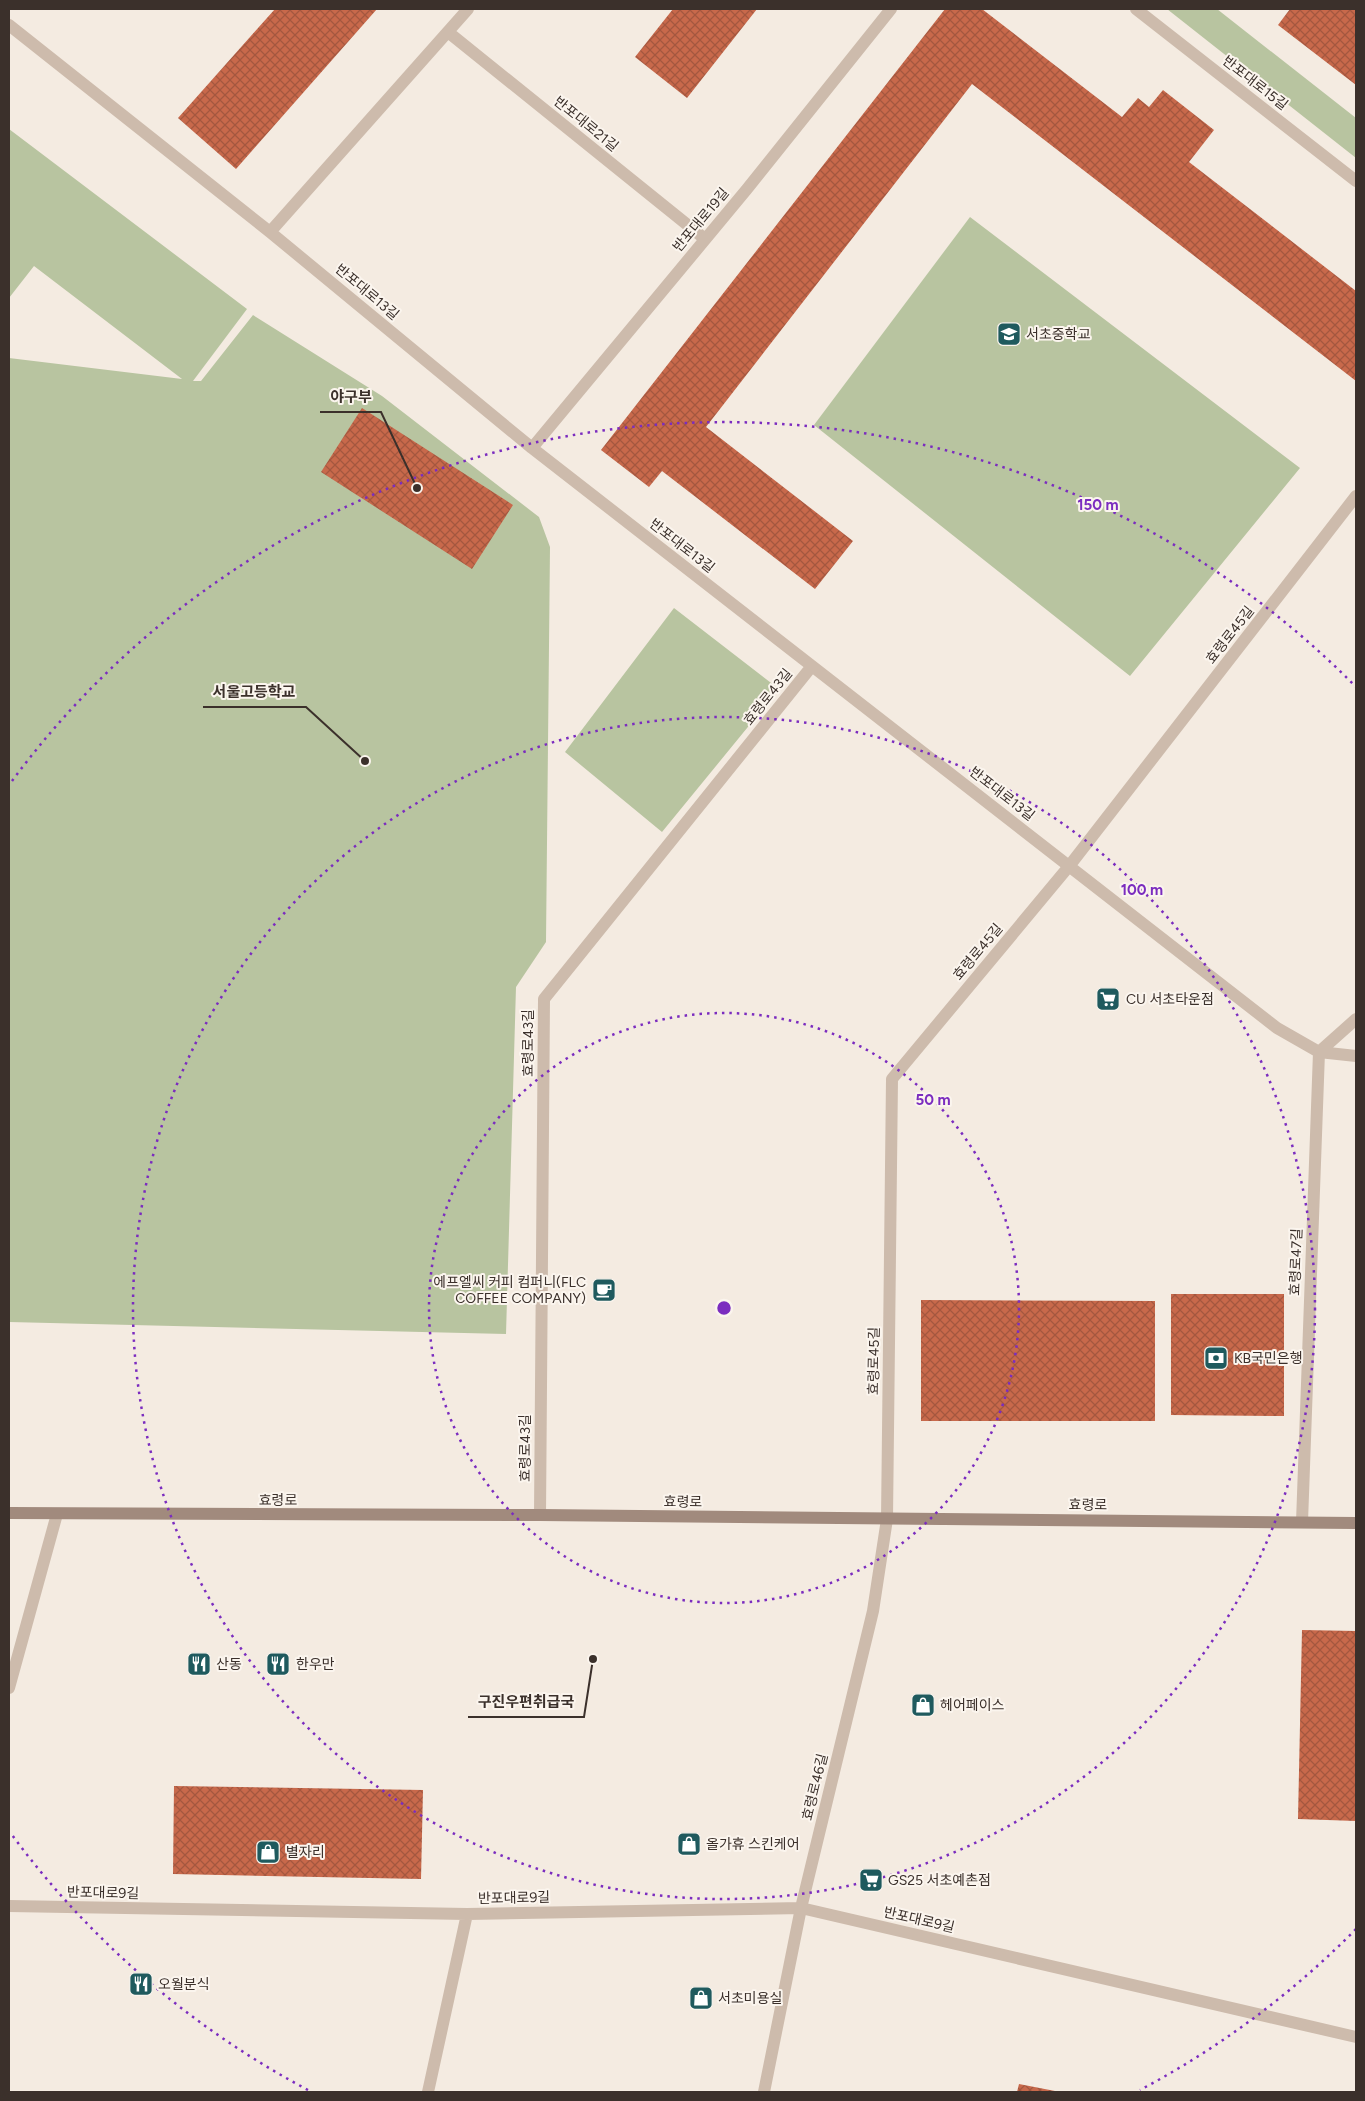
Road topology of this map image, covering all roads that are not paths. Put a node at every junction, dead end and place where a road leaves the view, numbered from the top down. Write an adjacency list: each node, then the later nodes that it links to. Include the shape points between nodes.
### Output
1 (468, 9): 5 (street)
2 (891, 9): 8 (street, 반포대로19길)
3 (1136, 9): 6 (street, 반포대로15길)
4 (9, 25): 7 (street, 반포대로13길)
5 (448, 32): 7 (street); 8 (street, 반포대로21길)
6 (1356, 181)
7 (270, 232): 9 (street, 반포대로13길)
8 (705, 239): 9 (street, 반포대로19길)
9 (532, 448): 11 (street, 반포대로13길)
10 (1356, 496): 12 (street, 효령로45길)
11 (812, 666): 12 (street, 반포대로13길); 18 (street, 효령로43길, via 544,999)
12 (1070, 865): 14 (street, 반포대로13길, via 1277,1028); 19 (street, 효령로45길, via 892,1079)
13 (1356, 1019): 14 (street)
14 (1319, 1052): 15 (street, 반포대로13길); 20 (street, 효령로47길)
15 (1356, 1056)
16 (9, 1514): 17 (main road, 효령로)
17 (57, 1514): 18 (main road, 효령로); 22 (street)
18 (540, 1515): 19 (main road, 효령로)
19 (887, 1519): 20 (main road, 효령로); 24 (street, 효령로46길, via 873,1611)
20 (1302, 1522): 21 (main road, 효령로)
21 (1356, 1523)
22 (9, 1688)
23 (9, 1906): 25 (street, 반포대로9길)
24 (801, 1908): 25 (street, 반포대로9길); 26 (street, 반포대로9길); 28 (street, 효령로46길)
25 (467, 1914): 27 (street, 반포대로9길)
26 (1356, 2037)
27 (428, 2092)
28 (764, 2092)

